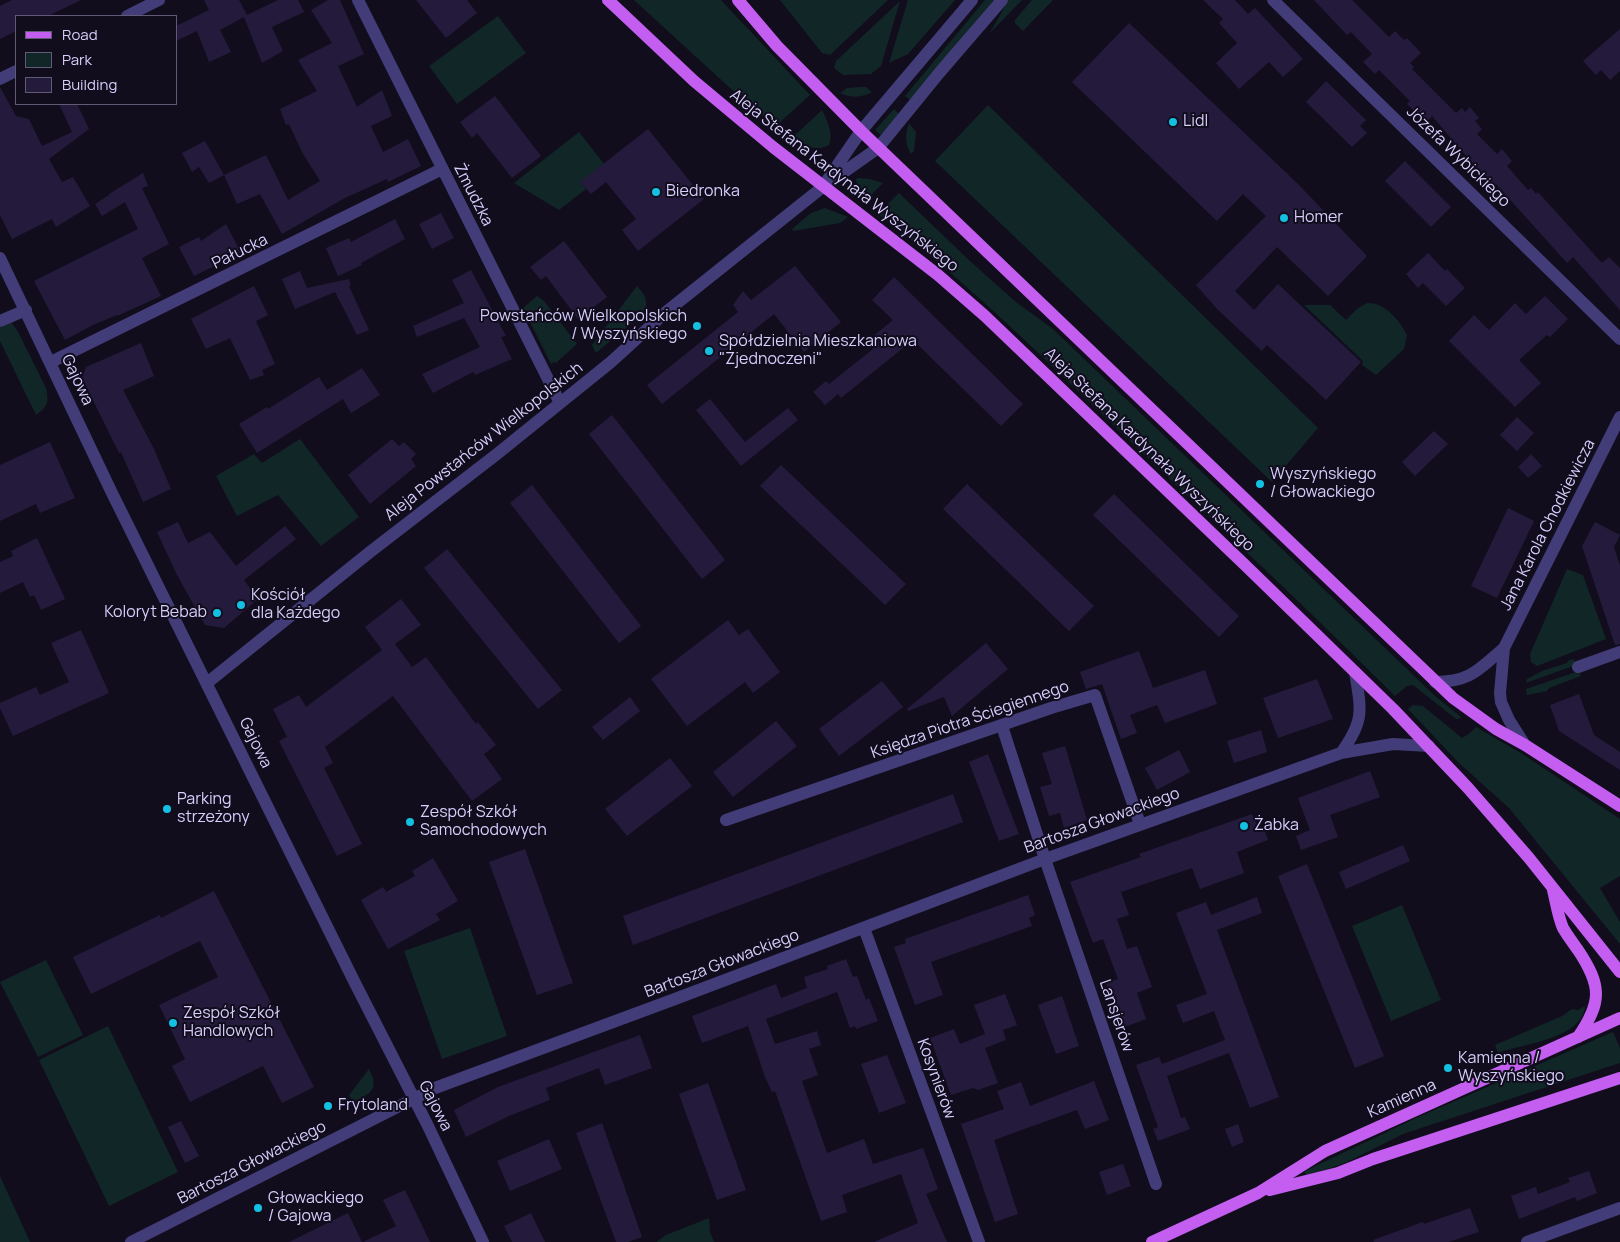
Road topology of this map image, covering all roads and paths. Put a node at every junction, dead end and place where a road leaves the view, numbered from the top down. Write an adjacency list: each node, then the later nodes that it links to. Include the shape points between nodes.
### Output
1 (159, 0): 8 (street)
2 (358, 0): 13 (street, Żmudzka)
3 (608, 0): 14 (main road, Aleja Stefana Kardynała Wyszyńskiego, via 694,81)
4 (738, 0): 11 (main road, Aleja Stefana Kardynała Wyszyńskiego, via 777,46)
5 (972, 0): 11 (street, Aleja Powstańców Wielkopolskich)
6 (1002, 0): 12 (street, Aleja Powstańców Wielkopolskich)
7 (1278, 2): 18 (street, Józefa Wybickiego)
8 (128, 15)
9 (15, 72): 10 (street)
10 (0, 79)
11 (860, 131): 12 (main road, Aleja Stefana Kardynała Wyszyńskiego); 14 (street, Aleja Powstańców Wielkopolskich)
12 (878, 148): 14 (street, Aleja Powstańców Wielkopolskich); 26 (main road, Aleja Stefana Kardynała Wyszyńskiego)
13 (442, 170): 19 (street, Pałucka); 20 (street, Żmudzka)
14 (824, 186): 20 (street, Aleja Powstańców Wielkopolskich, via 666,312); 25 (main road, Aleja Stefana Kardynała Wyszyńskiego, via 985,316)
15 (0, 258): 16 (street, Gajowa)
16 (26, 310): 17 (street); 19 (street, Gajowa)
17 (0, 321)
18 (1620, 339)
19 (51, 362): 27 (street, Gajowa)
20 (560, 403): 27 (street, Aleja Powstańców Wielkopolskich)
21 (1620, 417): 22 (street, Jana Karola Chodkiewicza)
22 (1504, 648): 26 (street, Jana Karola Chodkiewicza, via 1471,675 1460,680); 29 (street, Jana Karola Chodkiewicza, via 1501,702)
23 (1620, 652): 24 (street)
24 (1578, 667)
25 (1355, 672): 30 (main road, Aleja Stefana Kardynała Wyszyńskiego); 31 (street, via 1360,719)
26 (1435, 682): 29 (main road, Aleja Stefana Kardynała Wyszyńskiego, via 1464,707)
27 (207, 683): 42 (street, Gajowa)
28 (1002, 726): 33 (street, Księdza Piotra Ściegiennego); 34 (street, Księdza Piotra Ściegiennego, via 1095,695); 35 (street, Lansjerów)
29 (1525, 745): 32 (main road, Aleja Stefana Kardynała Wyszyńskiego)
30 (1429, 746): 31 (street, Bartosza Głowackiego, via 1393,744); 36 (main road, Aleja Stefana Kardynała Wyszyńskiego)
31 (1341, 753): 34 (street, Bartosza Głowackiego)
32 (1620, 806)
33 (726, 820)
34 (1140, 824): 35 (street, Bartosza Głowackiego)
35 (1044, 859): 37 (street, Bartosza Głowackiego); 43 (street, Lansjerów)
36 (1552, 886): 38 (main road, Aleja Stefana Kardynała Wyszyńskiego); 40 (main road, via 1563,927 1586,961 1596,987 1594,1010)
37 (864, 928): 42 (street, Bartosza Głowackiego, via 435,1088); 48 (street, Kosynierów)
38 (1620, 972)
39 (1620, 1018): 40 (main road, Kamienna)
40 (1578, 1037): 44 (main road, Kamienna, via 1325,1152)
41 (1620, 1078): 44 (main road, Kamienna, via 1338,1173)
42 (414, 1099): 46 (street, Bartosza Głowackiego); 47 (street, Gajowa)
43 (1156, 1184)
44 (1258, 1193): 49 (main road, Kamienna)
45 (1620, 1208): 50 (street)
46 (132, 1242)
47 (483, 1242)
48 (979, 1242)
49 (1152, 1242)
50 (1527, 1242)

